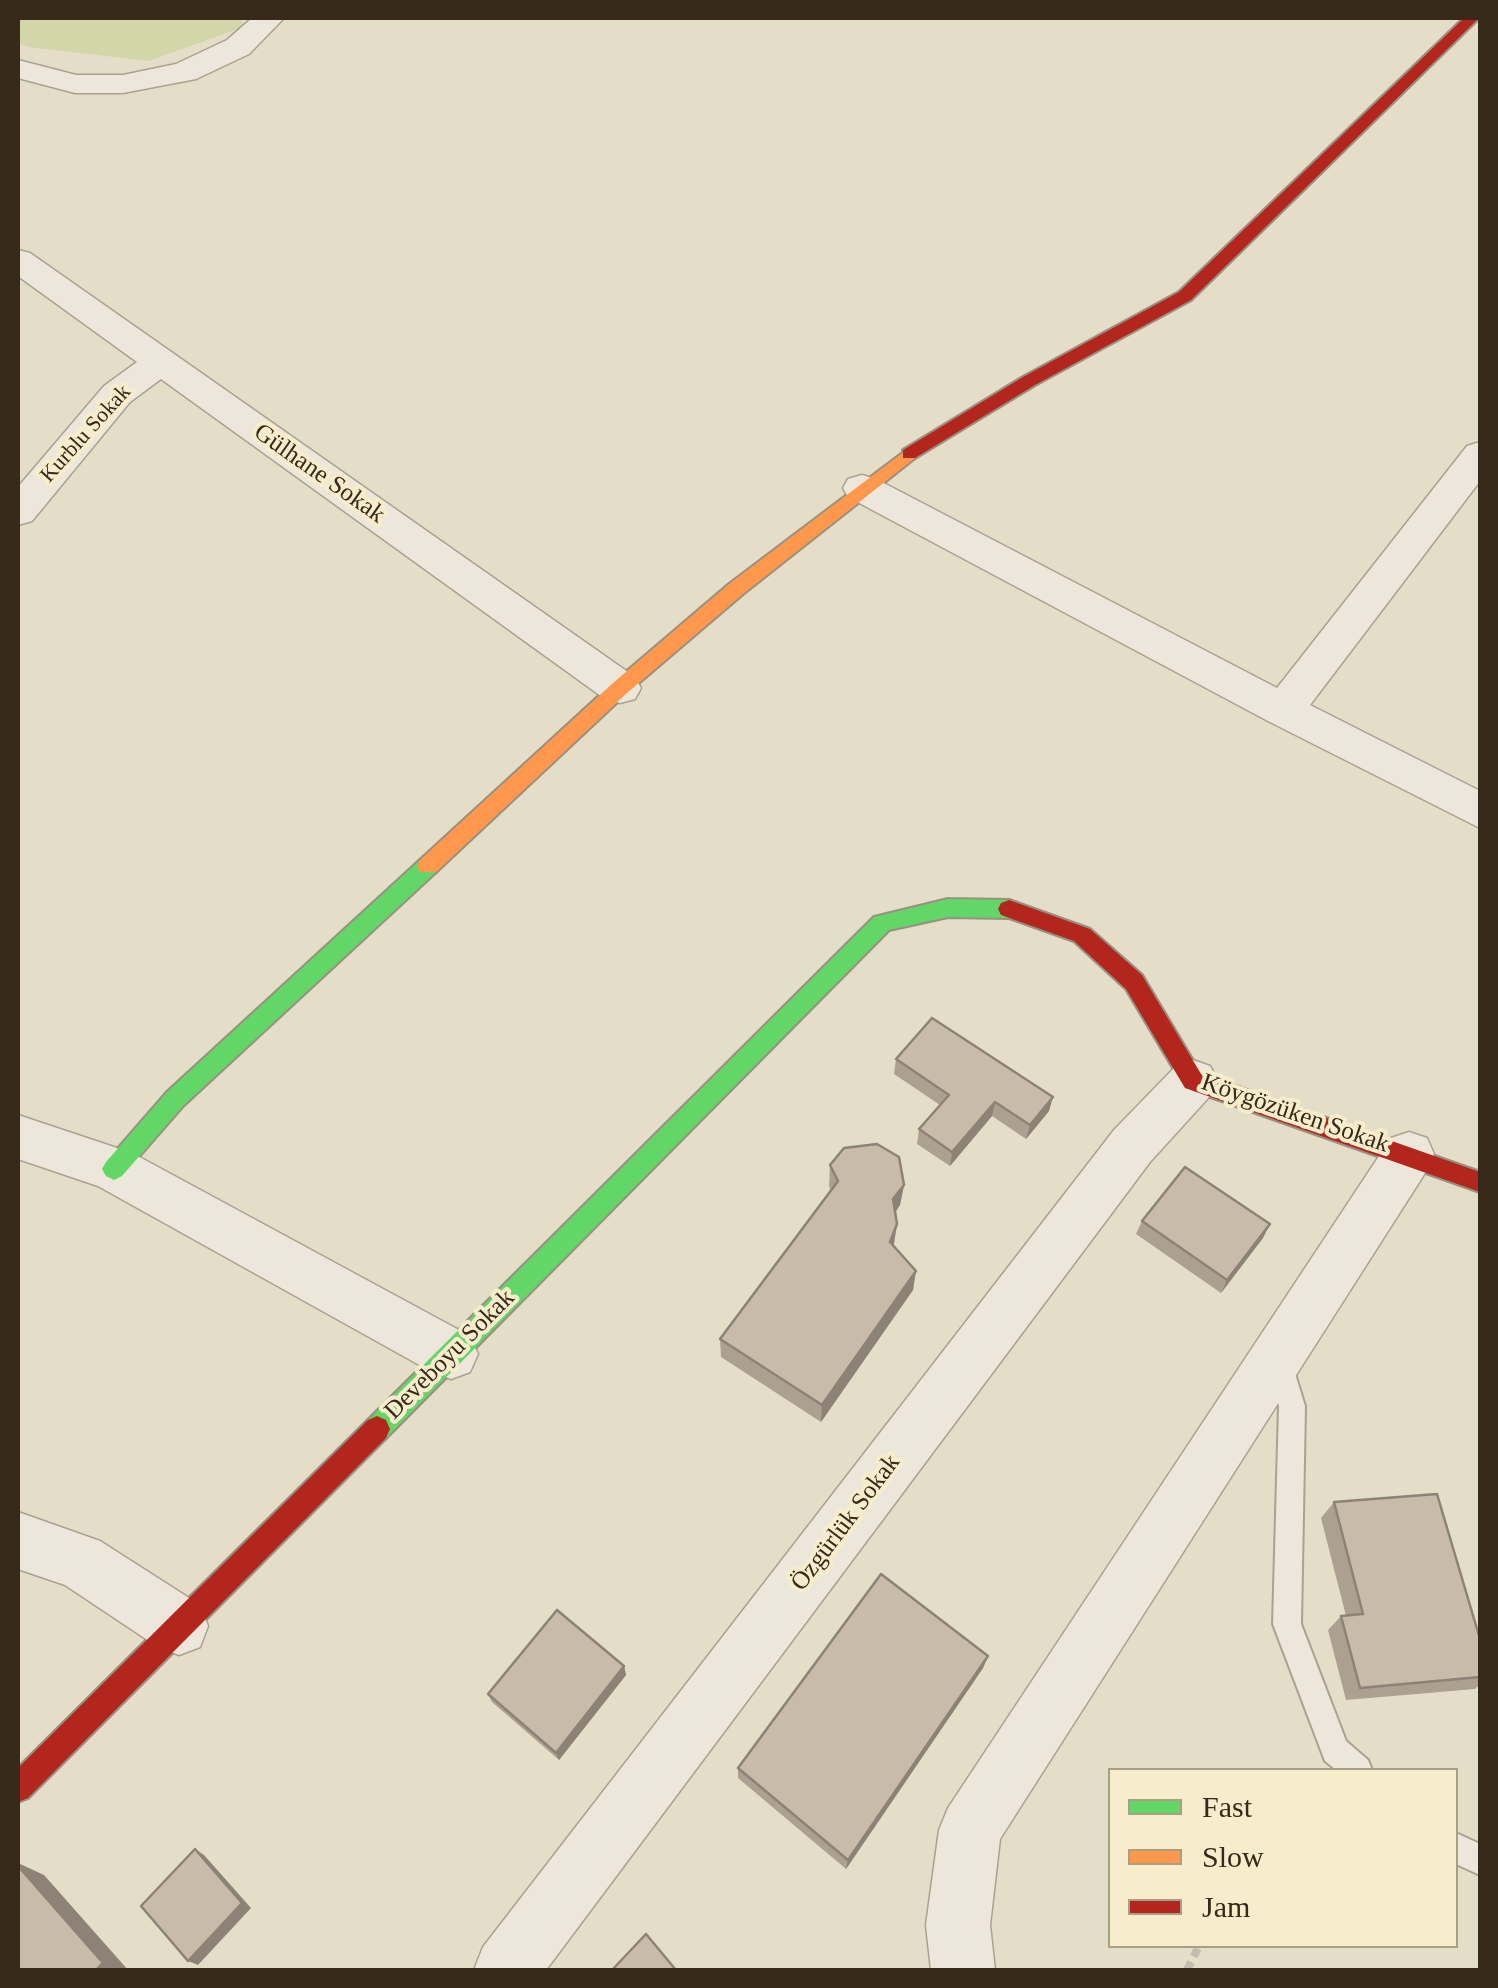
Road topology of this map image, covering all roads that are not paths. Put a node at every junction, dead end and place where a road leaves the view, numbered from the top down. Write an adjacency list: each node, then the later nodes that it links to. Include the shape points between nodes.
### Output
1 (269, 18): 3 (street, via 238,47 185,72 123,84 75,84)
2 (1472, 18): 7 (street, via 1185,296 1029,381)
3 (18, 69)
4 (18, 260): 5 (street, Gülhane Sokak)
5 (160, 362): 8 (street, Kurblu Sokak, via 117,394); 9 (street, Gülhane Sokak)
6 (1476, 468): 10 (street)
7 (862, 488): 9 (street); 10 (street)
8 (18, 512)
9 (620, 688): 16 (street, via 174,1099)
10 (1283, 710): 11 (street)
11 (1480, 812)
12 (882, 923): 13 (street, Köygözüken Sokak, via 948,908 1009,909 1082,934 1134,982); 18 (street, Deveboyu Sokak)
13 (1193, 1082): 15 (street, Köygözüken Sokak); 24 (street, Özgürlük Sokak, via 1132,1146)
14 (18, 1137): 16 (street)
15 (1409, 1154): 17 (street, Köygözüken Sokak); 19 (street)
16 (114, 1169): 18 (street)
17 (1480, 1182)
18 (451, 1354): 21 (street, Deveboyu Sokak)
19 (1278, 1355): 22 (lane, via 1292,1406 1287,1624 1335,1750); 25 (street, via 970,1830 958,1925)
20 (18, 1540): 21 (street, via 80,1561)
21 (179, 1626): 23 (street, Deveboyu Sokak)
22 (1356, 1768)
23 (18, 1788)
24 (506, 1970)
25 (963, 1970)

